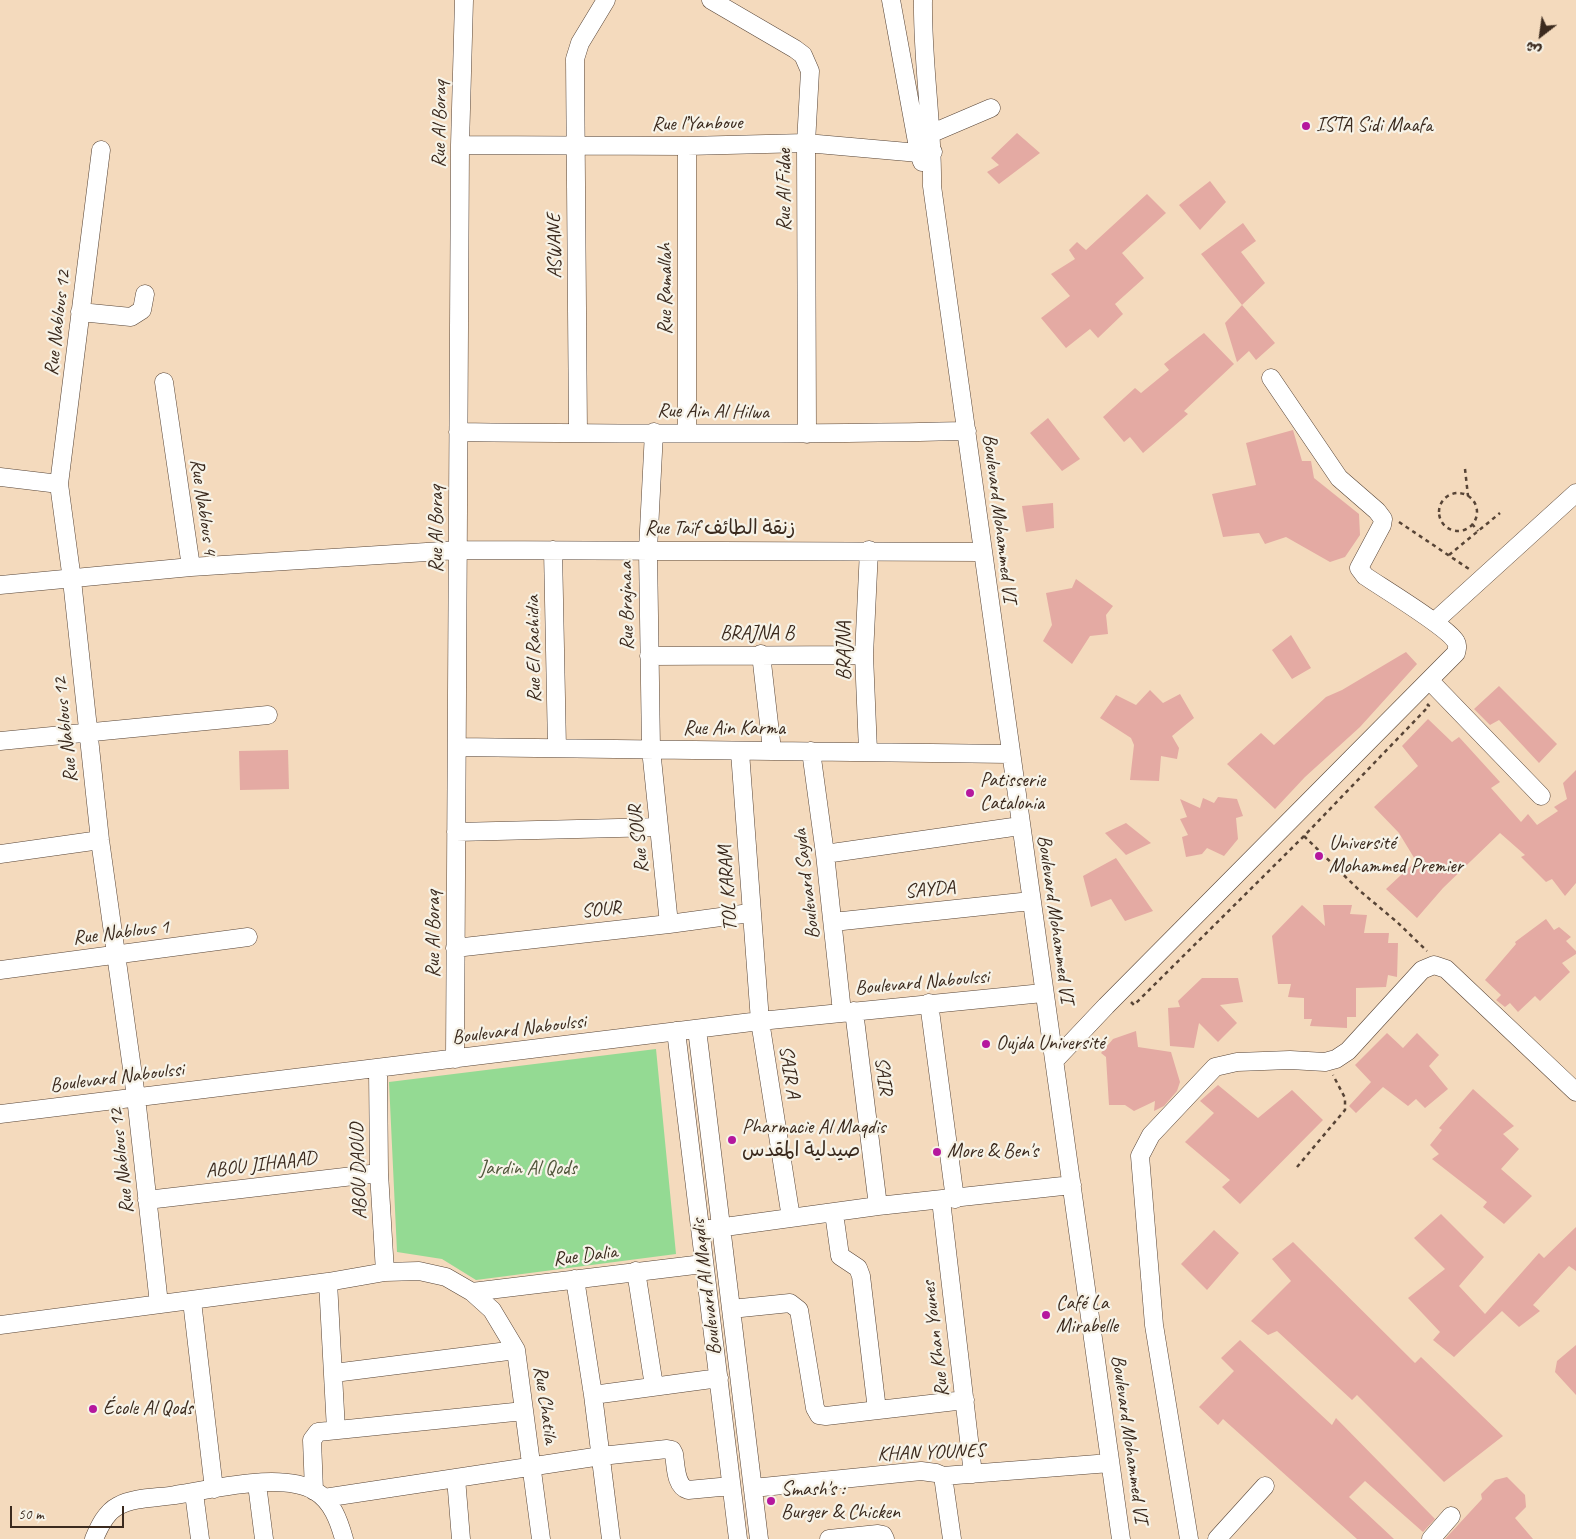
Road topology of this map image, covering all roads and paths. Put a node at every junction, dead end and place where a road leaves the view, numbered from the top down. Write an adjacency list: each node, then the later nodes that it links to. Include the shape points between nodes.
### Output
1 (464, 0): 9 (street, Rue Al Boraq)
2 (606, 0): 10 (street, ASWANE, via 580,43 575,59)
3 (711, 0): 8 (street, Rue Al Fidae, via 802,55 810,71)
4 (891, 0): 13 (street, Boulevard Mohammed VI)
5 (923, 0): 7 (street, Boulevard Mohammed VI, via 922,42)
6 (991, 108): 7 (street)
7 (930, 134): 13 (street, Boulevard Mohammed VI)
8 (806, 143): 11 (street, Rue l’Yanboue); 13 (street, Rue l’Yanboue); 23 (street, Rue Al Fidae)
9 (460, 145): 10 (street, Rue l’Yanboue); 19 (street, Rue Al Boraq)
10 (575, 145): 11 (street, Rue l’Yanboue); 22 (street, ASWANE)
11 (687, 146): 21 (street, Rue Ramallah)
12 (101, 150): 15 (street, Rue Nablous 12)
13 (926, 153): 18 (street, Boulevard Mohammed VI)
14 (145, 294): 15 (street, via 142,310 131,317)
15 (80, 312): 26 (street, Rue Nablous 12)
16 (1271, 378): 29 (street, via 1339,478)
17 (164, 382): 39 (street, Rue Nablous 4)
18 (967, 431): 23 (street, Rue Ain Al Hilwa); 37 (street, Boulevard Mohammed VI)
19 (458, 432): 22 (street, Rue Ain Al Hilwa); 33 (street, Rue Al Boraq)
20 (654, 432): 21 (street, Rue Ain Al Hilwa); 22 (street, Rue Ain Al Hilwa); 35 (street, Rue Brajna.a)
21 (687, 432): 23 (street, Rue Ain Al Hilwa)
22 (578, 433)
23 (807, 434)
24 (1465, 469): 28 (path)
25 (0, 477): 26 (street)
26 (59, 484): 41 (street, Rue Nablous 12)
27 (1576, 493): 40 (street)
28 (1468, 496): 31 (path, via 1477,512); 31 (path, via 1455,493 1444,499 1440,504 1440,517 1454,530)
29 (1377, 511): 38 (path, via 1379,509); 43 (street, via 1382,525 1359,568 1365,576)
30 (1500, 513): 32 (path)
31 (1472, 524): 32 (path)
32 (1478, 531): 38 (path)
33 (458, 550): 34 (street, Rue Taïf زنقة الطائف); 39 (street, Rue Taïf زنقة الطائف); 51 (street, Rue Al Boraq)
34 (553, 550): 35 (street, Rue Taïf زنقة الطائف); 52 (street, Rue El Rachidia)
35 (648, 550): 36 (street, Rue Taïf زنقة الطائف); 46 (street, Rue Brajna.a)
36 (869, 550): 37 (street, Rue Taïf زنقة الطائف); 45 (street, BRAJNA)
37 (982, 552): 58 (street, Boulevard Mohammed VI)
38 (1450, 555): 40 (path)
39 (191, 566): 41 (street, Rue Nablous 4)
40 (1483, 578): 43 (street)
41 (72, 580): 42 (street, Rue Nablous 4); 49 (street, Rue Nablous 12)
42 (0, 585)
43 (1434, 622): 47 (street, via 1455,640 1457,649 1454,657)
44 (761, 654): 45 (street, BRAJNA B); 46 (street, BRAJNA B); 54 (street)
45 (864, 655): 56 (street, BRAJNA)
46 (649, 656): 53 (street, Rue Brajna.a)
47 (1430, 681): 59 (street); 83 (street)
48 (268, 715): 49 (street)
49 (87, 731): 50 (street); 64 (street, Rue Nablous 12)
50 (0, 741)
51 (457, 747): 52 (street, Rue Ain Karma); 62 (street, Rue Al Boraq)
52 (557, 748): 53 (street, Rue Ain Karma)
53 (651, 749): 57 (street, Rue Ain Karma); 61 (street, Rue SOUR)
54 (772, 750): 55 (street, Rue Ain Karma); 57 (street, Rue Ain Karma)
55 (811, 751): 56 (street, Rue Ain Karma); 66 (street, Boulevard Sayda)
56 (868, 751): 58 (street, Rue Ain Karma)
57 (740, 752): 68 (street, TOL KARAM)
58 (1010, 754): 60 (street, Boulevard Mohammed VI)
59 (1541, 796)
60 (1020, 826): 66 (street); 67 (street, Boulevard Mohammed VI)
61 (659, 827): 62 (street); 70 (street, Rue SOUR)
62 (456, 832): 72 (street, Rue Al Boraq)
63 (1304, 836): 74 (path, via 1428,952)
64 (100, 840): 65 (street); 73 (street, Rue Nablous 12)
65 (0, 854)
66 (825, 854): 69 (street, Boulevard Sayda)
67 (1031, 901): 69 (street, SAYDA); 76 (street, Boulevard Mohammed VI)
68 (750, 913): 70 (street, SOUR); 79 (street, TOL KARAM)
69 (833, 922): 78 (street, Boulevard Sayda)
70 (668, 924): 72 (street, SOUR)
71 (248, 938): 73 (street, Rue Nablous 1)
72 (455, 948): 82 (street, Rue Al Boraq)
73 (118, 956): 75 (street, Rue Nablous 1); 87 (street, Rue Nablous 12)
74 (1434, 965): 84 (street, via 1422,970 1348,1050); 86 (street, via 1446,968)
75 (0, 970)
76 (1043, 993): 77 (street, Boulevard Naboulssi); 83 (street, Boulevard Mohammed VI)
77 (929, 1003): 78 (street, Boulevard Naboulssi); 92 (street, Rue Khan Younes)
78 (848, 1011): 79 (street, Boulevard Naboulssi); 94 (street, SAIR)
79 (760, 1021): 80 (street, Boulevard Naboulssi); 96 (street, SAIR A)
80 (697, 1029): 81 (street, Boulevard Naboulssi); 97 (street, Boulevard Al Maqdis)
81 (676, 1031): 82 (street, Boulevard Naboulssi); 98 (street, Boulevard Al Maqdis)
82 (455, 1059): 85 (street, Boulevard Naboulssi)
83 (1055, 1060): 91 (street, Boulevard Mohammed VI)
84 (1325, 1062): 89 (path, via 1343,1092 1345,1110); 145 (street, via 1237,1062 1215,1067 1151,1135 1140,1156 1154,1325)
85 (378, 1068): 87 (street, Boulevard Naboulssi); 90 (street, ABOU DAOUD)
86 (1576, 1092)
87 (136, 1097): 88 (street, Boulevard Naboulssi); 93 (street, Rue Nablous 12)
88 (0, 1114)
89 (1297, 1167)
90 (379, 1173): 93 (street, ABOU JIHAAAD); 101 (street, ABOU DAOUD)
91 (1072, 1184): 92 (street); 119 (street, Boulevard Mohammed VI)
92 (948, 1199): 94 (street); 114 (street, Rue Khan Younes)
93 (147, 1200): 106 (street, Rue Nablous 12)
94 (878, 1206): 95 (street)
95 (834, 1213): 96 (street); 116 (street, via 840,1256 858,1268 861,1276)
96 (791, 1218): 97 (street)
97 (722, 1227): 98 (street); 107 (street, Boulevard Al Maqdis)
98 (699, 1230): 99 (street, Boulevard Al Maqdis)
99 (704, 1264): 100 (street, Rue Dalia); 111 (street, Boulevard Al Maqdis)
100 (636, 1271): 102 (street, Rue Dalia); 112 (street)
101 (384, 1272): 103 (street, Rue Chatila); 104 (street, Rue Chatila, via 429,1272 446,1277)
102 (574, 1279): 104 (street, Rue Dalia); 113 (street)
103 (328, 1282): 105 (street, Rue Chatila); 110 (street)
104 (472, 1292): 109 (street, Rue Chatila, via 492,1310)
105 (192, 1301): 106 (street, Rue Chatila); 128 (street)
106 (159, 1304): 108 (street, Rue Chatila)
107 (731, 1309): 116 (street, via 795,1305 799,1310 815,1408 819,1415); 127 (street, Boulevard Al Maqdis)
108 (0, 1325)
109 (516, 1350): 110 (street); 115 (street, Rue Chatila)
110 (334, 1373): 117 (street)
111 (719, 1378): 112 (street); 125 (street, Boulevard Al Maqdis)
112 (654, 1386): 113 (street)
113 (593, 1395): 118 (street)
114 (965, 1400): 116 (street); 121 (street, Rue Khan Younes)
115 (524, 1410): 117 (street); 120 (street, Rue Chatila)
116 (877, 1410)
117 (336, 1430): 130 (street, via 318,1432 314,1436)
118 (601, 1456): 120 (street); 125 (street, via 667,1449 674,1454 682,1489); 139 (street)
119 (1110, 1463): 121 (street, KHAN YOUNES); 144 (street, Boulevard Mohammed VI)
120 (532, 1466): 123 (street); 138 (street, Rue Chatila)
121 (973, 1474): 122 (street, KHAN YOUNES)
122 (942, 1476): 127 (street, KHAN YOUNES, via 921,1471); 143 (street)
123 (456, 1478): 130 (street); 137 (street)
124 (257, 1484): 128 (street); 130 (street, via 299,1485); 135 (street)
125 (731, 1486): 140 (street, Boulevard Al Maqdis)
126 (1265, 1486): 146 (street)
127 (753, 1488): 141 (street, Boulevard Al Maqdis)
128 (214, 1489): 129 (street)
129 (194, 1492): 133 (street, via 121,1504 108,1515); 134 (street)
130 (319, 1494): 136 (street, via 335,1512)
131 (1451, 1516): 147 (street)
132 (884, 1537): 142 (street)
133 (94, 1539)
134 (200, 1539)
135 (264, 1539)
136 (344, 1539)
137 (461, 1539)
138 (540, 1539)
139 (611, 1539)
140 (738, 1539)
141 (759, 1539)
142 (829, 1539)
143 (952, 1539)
144 (1121, 1539)
145 (1189, 1539)
146 (1217, 1539)
147 (1431, 1539)

